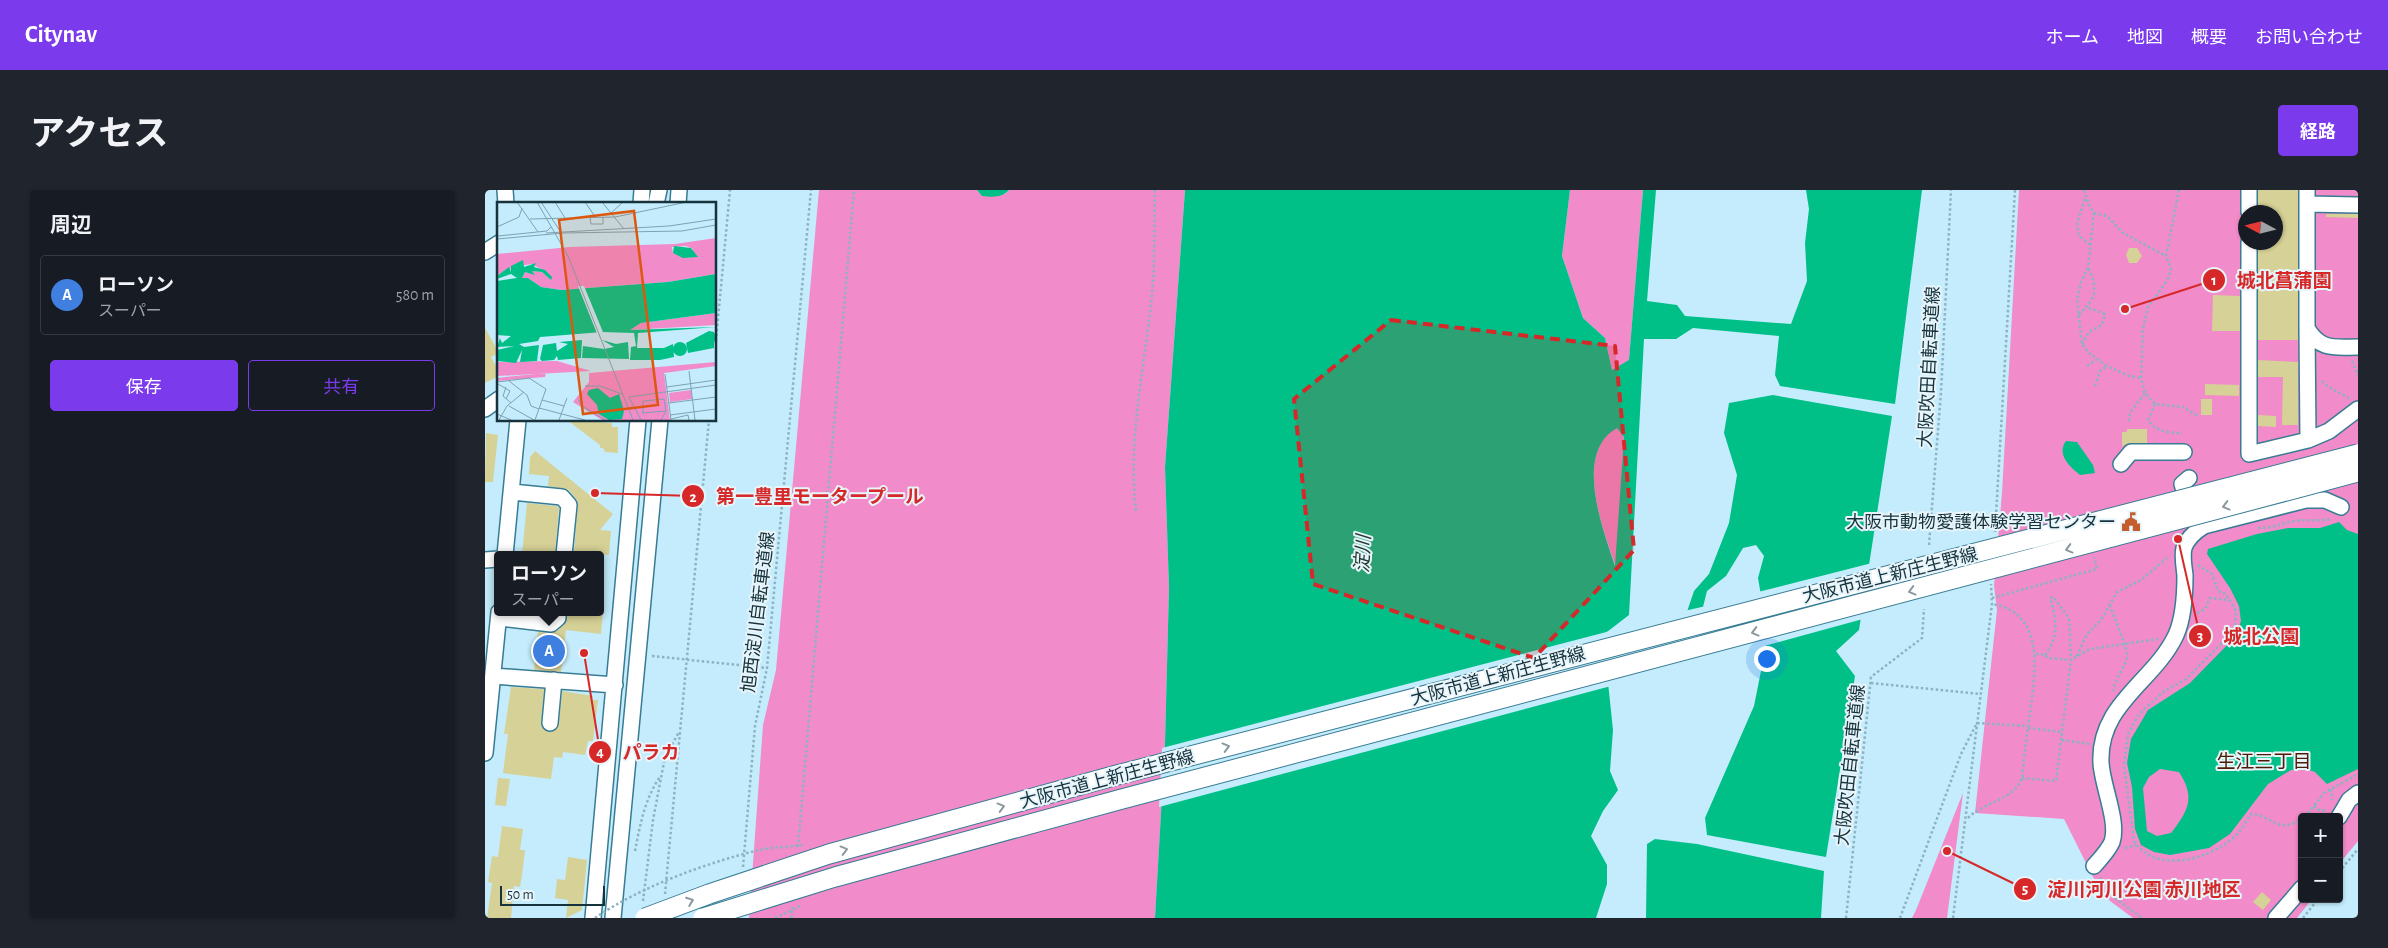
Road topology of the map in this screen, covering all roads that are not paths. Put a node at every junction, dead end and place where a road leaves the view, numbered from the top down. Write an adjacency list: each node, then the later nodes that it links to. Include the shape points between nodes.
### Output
1 (2249, 190): 3 (street)
2 (2307, 197): 4 (street); 8 (street)
3 (2249, 205)
4 (2358, 205)
5 (497, 244): 7 (street)
6 (2249, 250): 16 (street, via 2246,455)
7 (485, 252)
8 (2307, 328): 9 (street, via 2314,340 2331,347); 16 (street)
9 (2358, 348)
10 (497, 400): 12 (street)
11 (2356, 405): 16 (street, via 2329,431)
12 (485, 409)
13 (518, 421): 22 (street)
14 (639, 421): 32 (street)
15 (659, 421): 40 (street)
16 (2308, 440)
17 (2184, 452): 19 (street, via 2131,452)
18 (2358, 454): 41 (main road, 大阪市道上新庄生野線, one-way to 18, bridge, via 829,854 1117,775)
19 (2121, 464)
20 (2358, 472): 43 (main road, 大阪市道上新庄生野線, one-way to 43, bridge, via 1122,799 835,877)
21 (2189, 478): 24 (street, via 2182,484)
22 (512, 492): 25 (street); 26 (street, via 562,497 569,505)
23 (2337, 505): 24 (street, via 2325,500 2305,500 2204,526)
24 (2195, 532): 38 (street, via 2184,555 2182,615 2176,635 2161,660 2109,720 2101,745 2113,839)
25 (505, 551)
26 (564, 551)
27 (499, 616): 30 (street)
28 (505, 616): 29 (street, via 551,624)
29 (558, 616)
30 (493, 676): 31 (street); 33 (street)
31 (554, 680): 32 (street); 34 (street)
32 (615, 685): 42 (street)
33 (488, 696): 35 (street)
34 (550, 723)
35 (485, 753)
36 (2358, 793): 37 (street)
37 (2334, 813)
38 (2094, 866)
39 (2298, 893): 44 (street)
40 (617, 912)
41 (643, 914)
42 (594, 918)
43 (703, 918)
44 (2276, 918)

